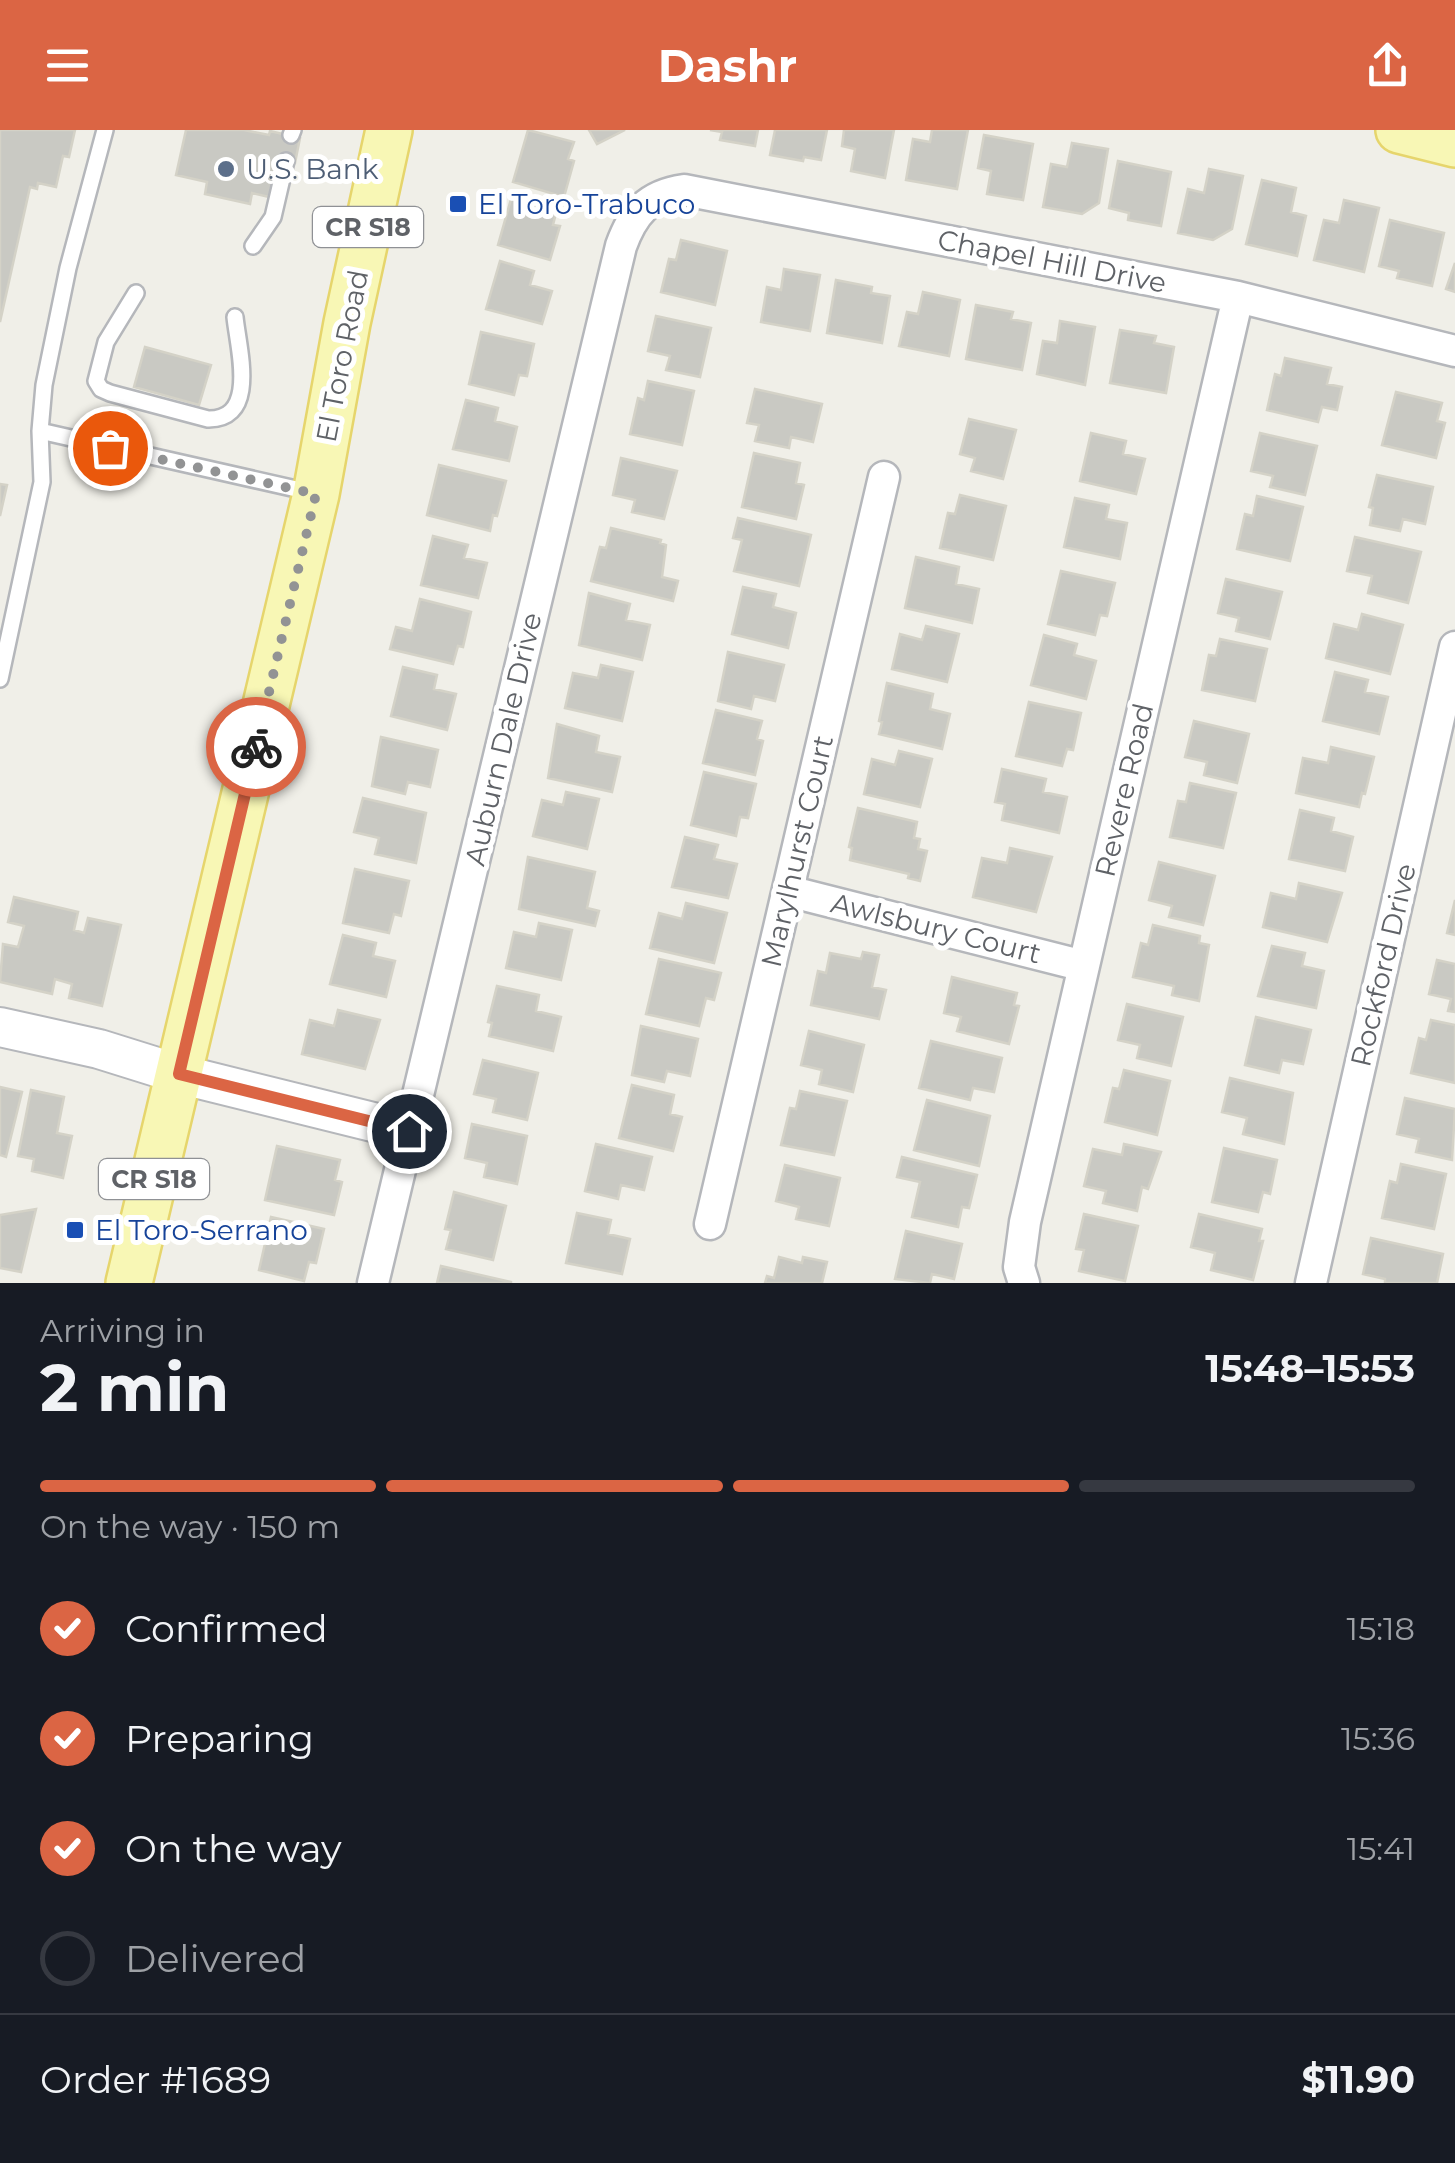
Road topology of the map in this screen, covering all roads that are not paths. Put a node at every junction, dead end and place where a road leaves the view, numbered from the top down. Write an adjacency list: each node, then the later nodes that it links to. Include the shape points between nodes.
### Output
1 (105, 130): 12 (lane, via 68,268)
2 (389, 130): 14 (main road, El Toro Road / CR S18)
3 (1398, 130): 4 (main road)
4 (1455, 144)
5 (286, 161): 7 (lane, via 273,218)
6 (647, 202): 9 (street, Chapel Hill Drive, via 684,190); 21 (street, Auburn Dale Drive, via 621,246)
7 (253, 246)
8 (136, 293): 10 (lane, via 106,342 96,381 110,394 208,420 220,420 239,398 244,378)
9 (1238, 297): 11 (street, Chapel Hill Drive); 18 (street, Revere Road)
10 (236, 317)
11 (1455, 351)
12 (40, 431): 14 (lane); 16 (lane, via 41,490)
13 (884, 477): 17 (street, Marylhurst Court)
14 (316, 494): 20 (main road, El Toro Road / CR S18)
15 (1455, 647): 26 (street, Rockford Drive)
16 (0, 680)
17 (788, 891): 18 (street, Awlsbury Court); 22 (street, Marylhurst Court)
18 (1084, 966): 25 (street, Revere Road, via 1025,1222 1019,1267)
19 (0, 1027): 20 (street)
20 (179, 1074): 21 (street); 23 (main road, El Toro Road / CR S18)
21 (409, 1131): 24 (street, Auburn Dale Drive)
22 (710, 1224)
23 (129, 1283)
24 (373, 1283)
25 (1024, 1283)
26 (1311, 1283)

